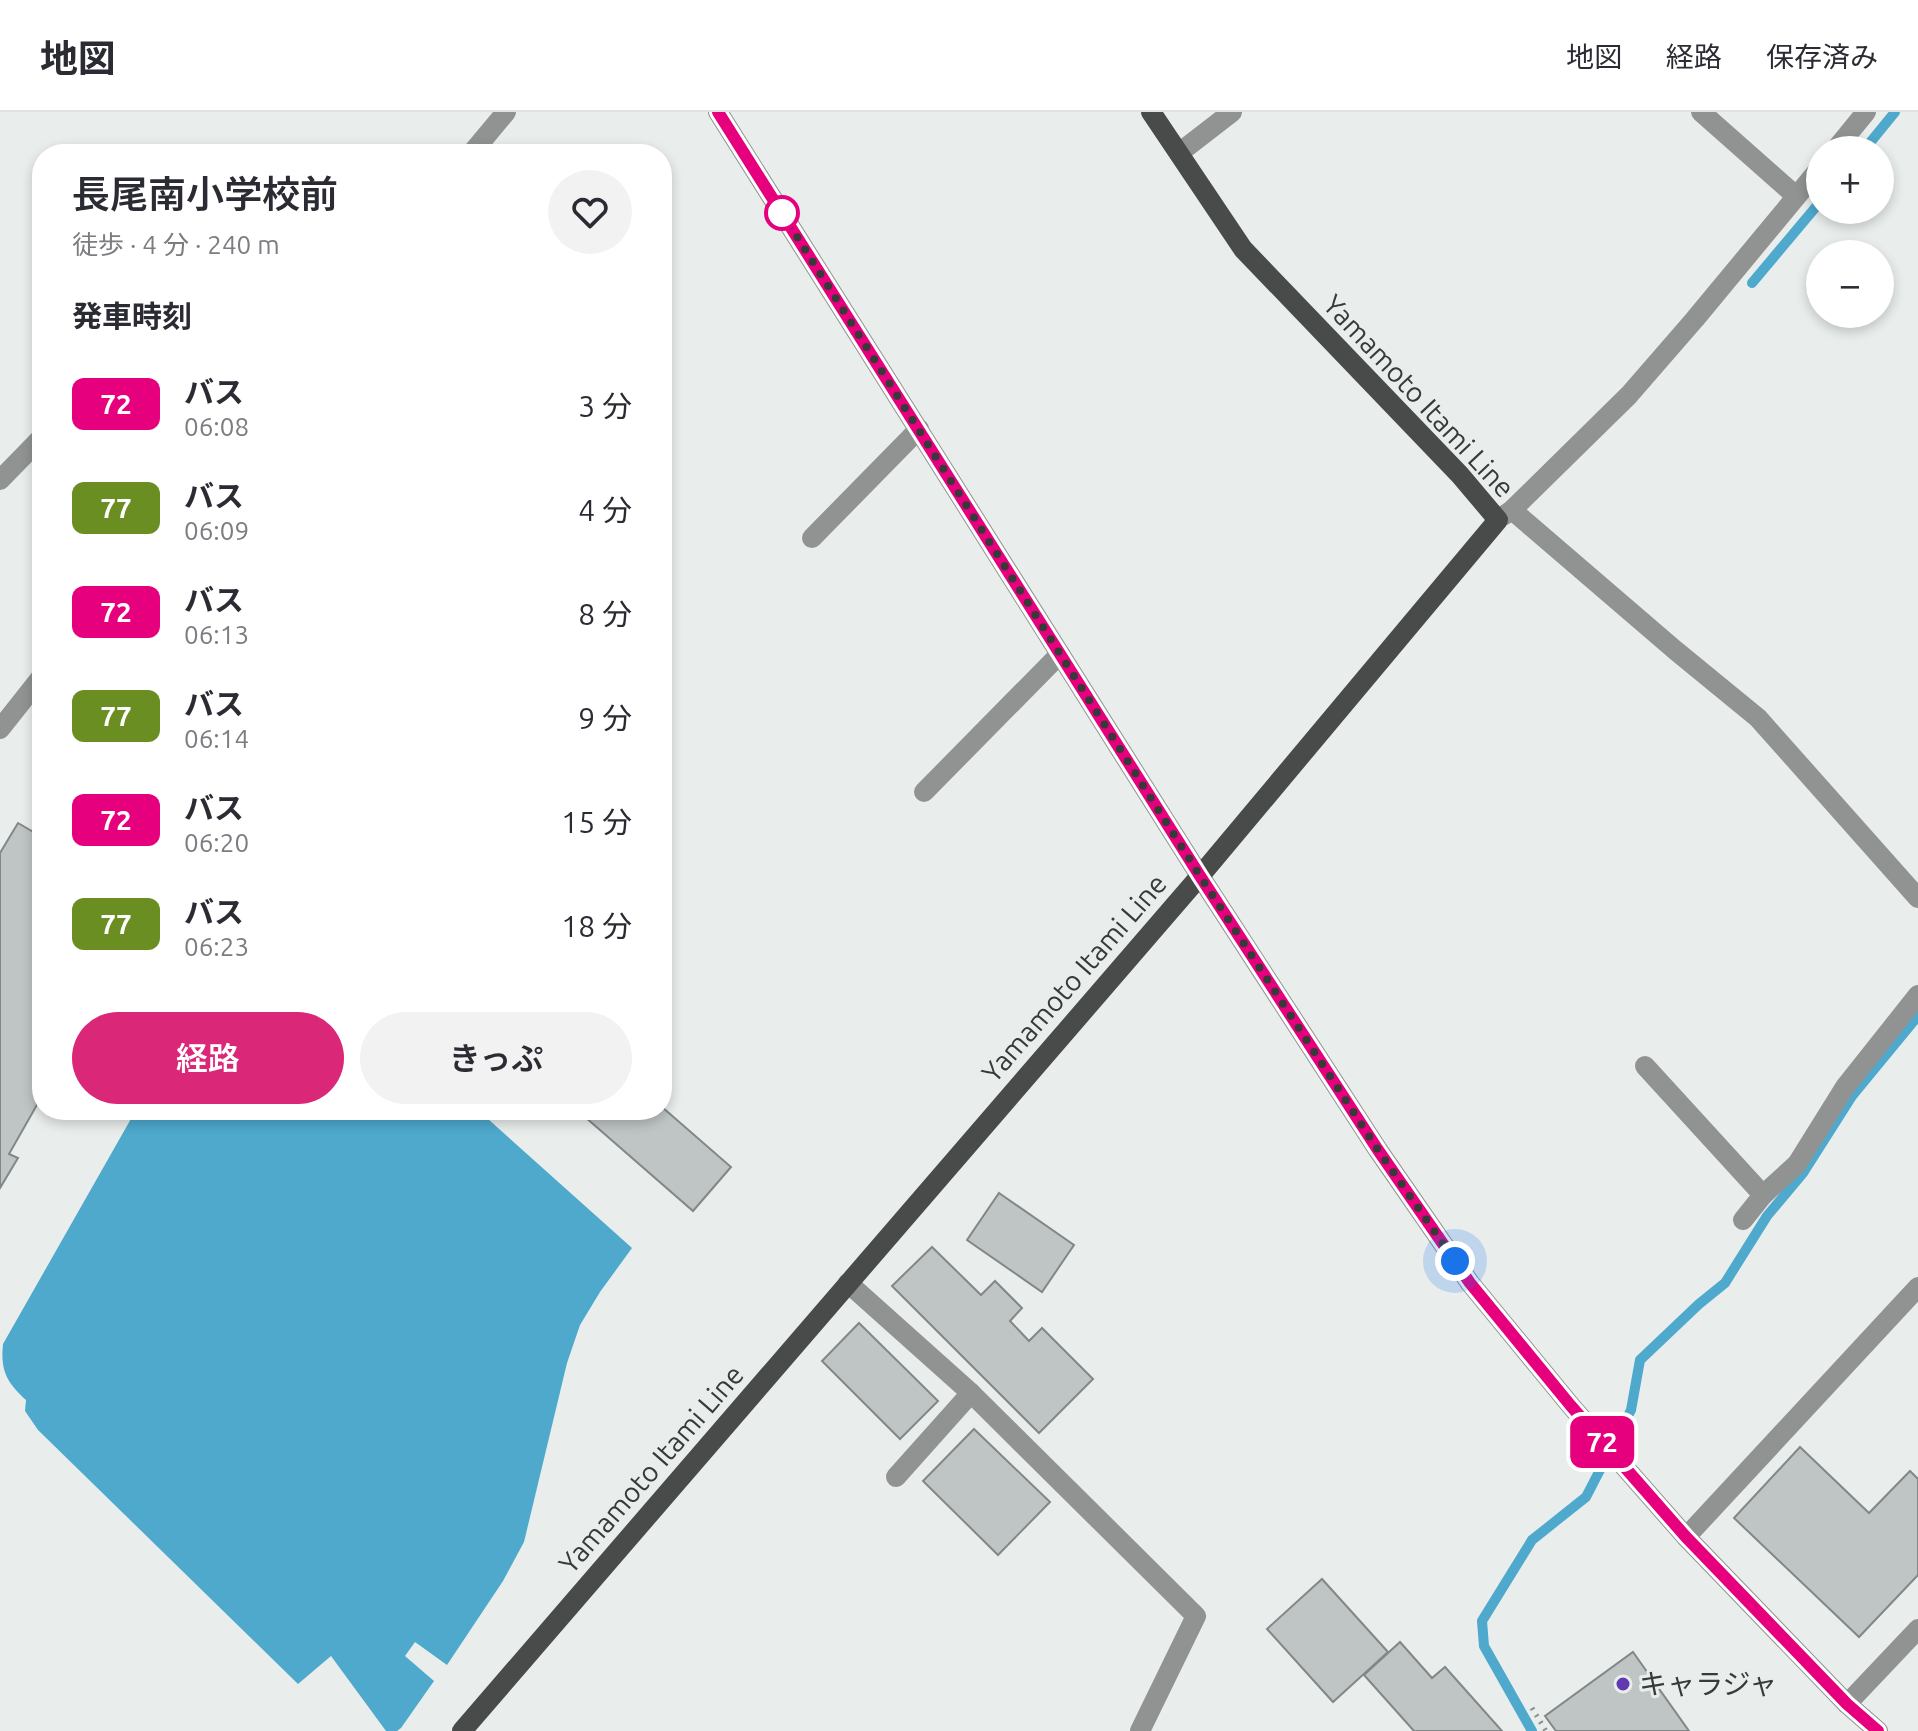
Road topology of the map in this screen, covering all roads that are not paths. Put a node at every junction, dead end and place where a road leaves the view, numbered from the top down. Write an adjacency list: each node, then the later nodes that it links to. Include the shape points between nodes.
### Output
1 (506, 112): 8 (street)
2 (718, 112): 12 (street)
3 (1151, 112): 9 (main road, Yamamoto Itami Line)
4 (1232, 112): 9 (street)
5 (1701, 112): 11 (street)
6 (1866, 112): 7 (street)
7 (1846, 136)
8 (479, 144)
9 (1179, 153): 15 (main road, Yamamoto Itami Line, via 1243,249)
10 (1806, 184): 11 (street)
11 (1796, 196): 15 (street, via 1629,395)
12 (919, 429): 16 (street); 17 (street)
13 (32, 447): 14 (street)
14 (0, 480)
15 (1505, 515): 22 (main road, Yamamoto Itami Line); 23 (street, via 1758,718)
16 (812, 538)
17 (1060, 654): 21 (street); 22 (street)
18 (32, 685): 19 (street)
19 (7, 706): 20 (street)
20 (0, 729)
21 (924, 792)
22 (1200, 876): 28 (main road, Yamamoto Itami Line); 32 (street, via 1470,1283)
23 (1918, 898)
24 (1918, 995): 26 (street, via 1845,1087 1797,1164)
25 (1645, 1066): 26 (street)
26 (1763, 1195): 27 (street)
27 (1743, 1220)
28 (848, 1283): 30 (street); 35 (main road, Yamamoto Itami Line)
29 (1918, 1287): 32 (street)
30 (971, 1393): 31 (street); 36 (street, via 1196,1616)
31 (896, 1477)
32 (1686, 1537): 34 (street)
33 (1918, 1629): 34 (street)
34 (1847, 1704): 37 (street)
35 (462, 1731)
36 (1140, 1731)
37 (1878, 1731)

